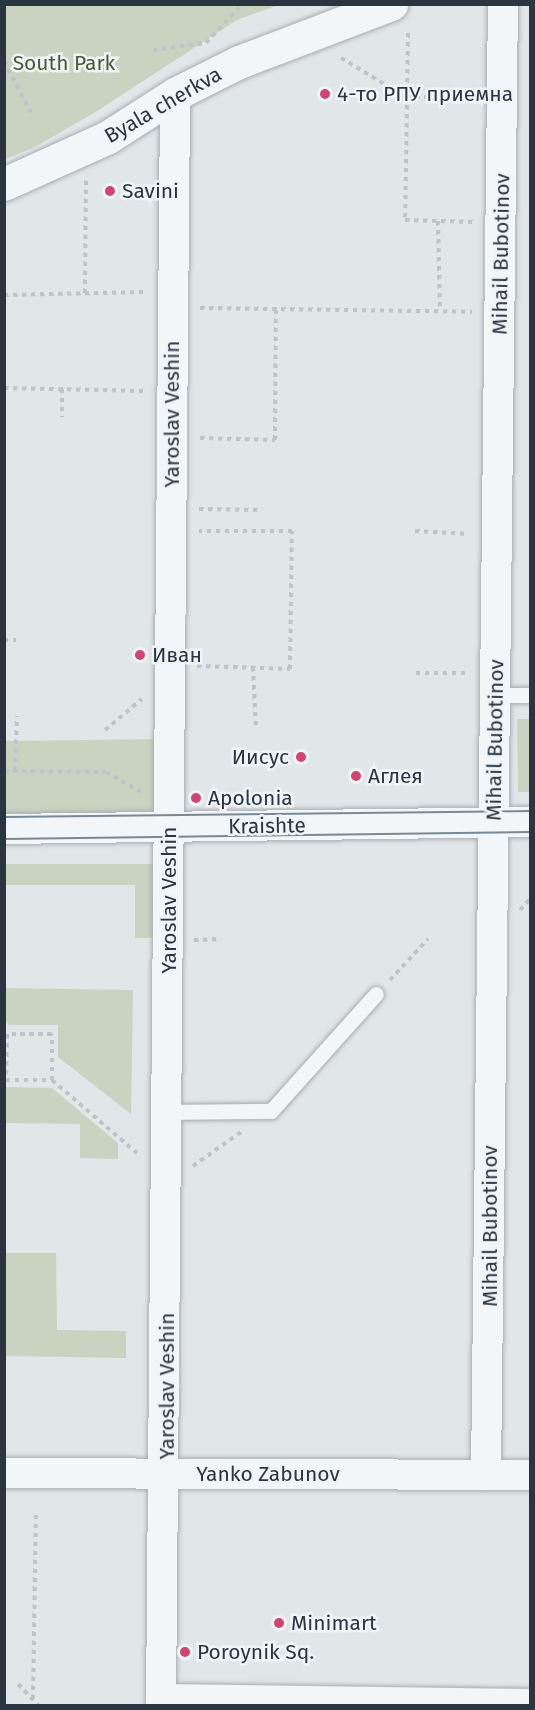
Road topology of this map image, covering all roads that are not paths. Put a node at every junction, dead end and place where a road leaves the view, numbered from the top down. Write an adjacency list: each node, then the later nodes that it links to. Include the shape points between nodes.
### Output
1 (391, 4): 3 (street, Byala cherkva, via 239,62)
2 (503, 4): 5 (street, Mihail Bubotinov)
3 (175, 94): 4 (street, Byala cherkva, via 108,137); 7 (street, Yaroslav Veshin)
4 (4, 184)
5 (495, 684): 6 (lane); 9 (street, Mihail Bubotinov)
6 (531, 695)
7 (170, 818): 9 (street, Kraishte); 10 (street, Kraishte); 12 (street, Yaroslav Veshin)
8 (531, 822): 9 (street, Kraishte)
9 (494, 823): 15 (street, Mihail Bubotinov)
10 (4, 830)
11 (376, 994): 12 (lane, via 271,1112)
12 (168, 1112): 14 (street, Yaroslav Veshin)
13 (4, 1473): 14 (street, Yanko Zabunov)
14 (166, 1474): 15 (street, Yanko Zabunov); 17 (street, Yaroslav Veshin)
15 (486, 1475): 16 (street, Yanko Zabunov)
16 (531, 1475)
17 (161, 1702): 18 (street)
18 (531, 1704)

